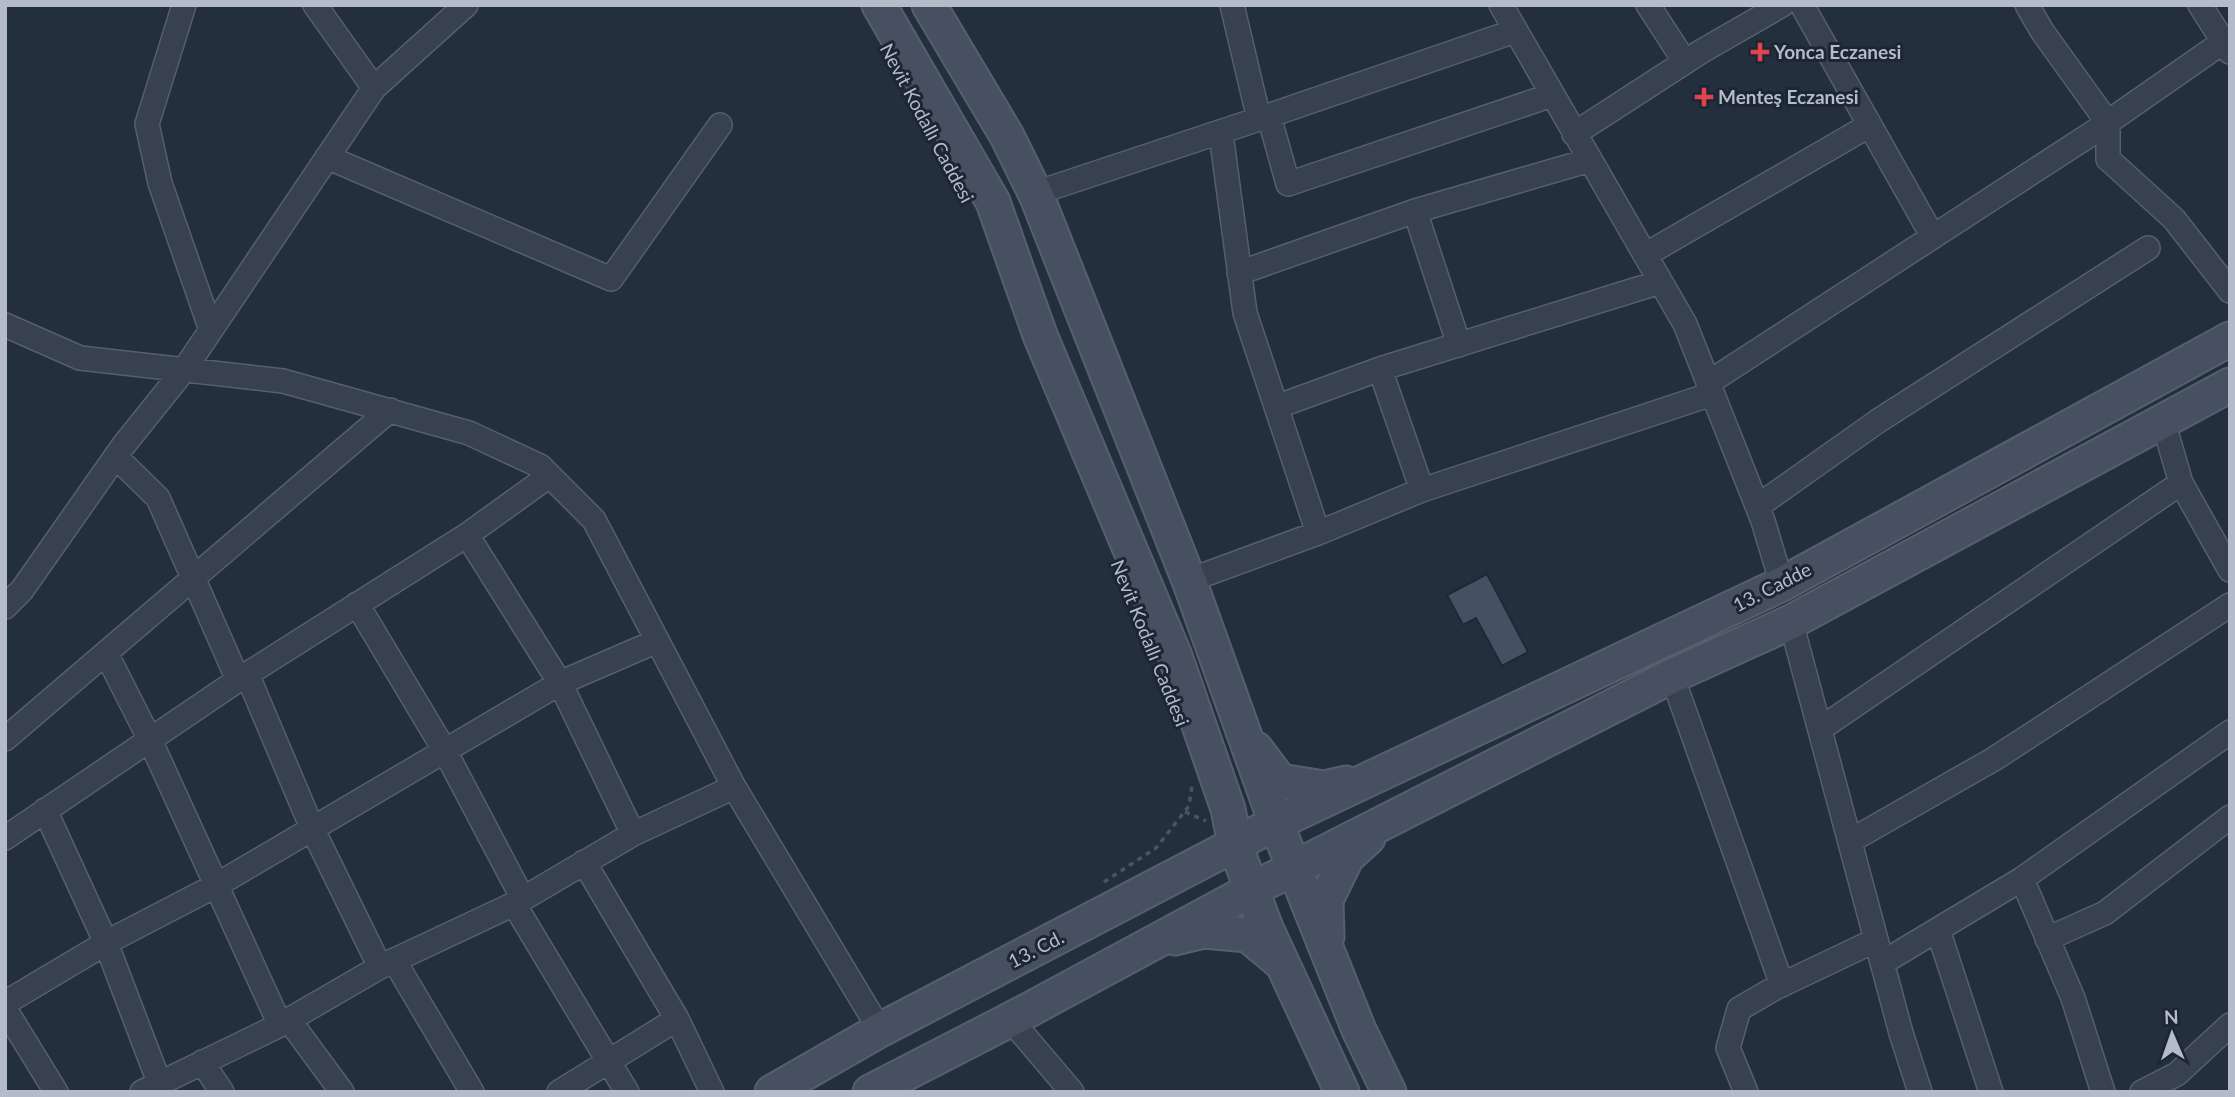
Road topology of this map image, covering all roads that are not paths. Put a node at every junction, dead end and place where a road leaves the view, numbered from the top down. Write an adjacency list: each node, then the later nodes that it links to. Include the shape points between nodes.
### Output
1 (184, 5): 35 (street, via 147,124 160,183)
2 (315, 5): 16 (street)
3 (466, 5): 16 (street)
4 (879, 5): 80 (main road, Nevit Kodallı Caddesi, via 993,202 1040,335 1175,656 1228,809)
5 (929, 5): 26 (main road, via 1007,136)
6 (1232, 5): 18 (street)
7 (1501, 5): 13 (street)
8 (1648, 5): 15 (street)
9 (1782, 5): 15 (street)
10 (1802, 5): 21 (street)
11 (2027, 5): 19 (street)
12 (2200, 5): 14 (street)
13 (1516, 31): 17 (street); 18 (street)
14 (2226, 47): 19 (street)
15 (1685, 62): 23 (street)
16 (374, 88): 24 (street)
17 (1552, 95): 18 (street, via 1288,184); 23 (street)
18 (1264, 118): 22 (street)
19 (2108, 123): 28 (street); 33 (street, via 2108,159 2174,219)
20 (720, 125): 24 (street, via 611,279)
21 (1870, 125): 28 (street); 30 (street)
22 (1221, 134): 26 (street, via 1051,188); 31 (street)
23 (1574, 134): 25 (street)
24 (327, 157): 35 (street)
25 (1590, 160): 27 (street); 30 (street)
26 (1037, 197): 54 (main road)
27 (1415, 211): 31 (street); 37 (street)
28 (1933, 237): 41 (street)
29 (2148, 248): 49 (street, via 1878,421)
30 (1645, 255): 32 (street)
31 (1239, 273): 42 (street, via 1245,313)
32 (1660, 282): 37 (street); 41 (street, via 1685,324)
33 (2230, 291)
34 (5, 325): 39 (street, via 80,358)
35 (211, 330): 39 (street)
36 (2230, 339): 55 (main road, 13. Cadde)
37 (1459, 345): 38 (street)
38 (1380, 369): 42 (street); 48 (street)
39 (184, 370): 43 (street, via 283,381); 45 (street)
40 (2230, 385): 44 (main road, 13. Cadde)
41 (1710, 388): 48 (street); 49 (street)
42 (1276, 407): 50 (street)
43 (390, 411): 46 (street, via 469,433 540,466); 53 (street)
44 (2163, 421): 47 (street); 59 (main road, 13. Cadde)
45 (116, 457): 53 (street, via 159,498); 58 (street, via 22,590)
46 (549, 476): 51 (street); 60 (street, via 594,520)
47 (2181, 483): 52 (street); 65 (street)
48 (1422, 490): 50 (street)
49 (1758, 506): 55 (street)
50 (1318, 533): 54 (street)
51 (467, 535): 56 (street); 64 (street)
52 (2230, 570)
53 (193, 579): 61 (street); 63 (street)
54 (1190, 583): 66 (main road)
55 (1782, 584): 70 (main road, 13. Cadde)
56 (357, 604): 63 (street); 71 (street)
57 (2230, 605): 82 (street, via 1994,759)
58 (5, 607)
59 (1791, 622): 62 (main road, 13. Cadde); 65 (street)
60 (657, 641): 64 (street); 73 (street)
61 (106, 653): 68 (street); 69 (street)
62 (1672, 676): 77 (main road, 13. Cadde); 100 (street)
63 (242, 677): 69 (street); 78 (street)
64 (560, 683): 71 (street); 79 (street)
65 (1820, 729): 82 (street)
66 (1242, 730): 72 (main road, via 1280,781 1324,788); 75 (main road)
67 (2230, 732): 85 (street)
68 (5, 739)
69 (150, 740): 74 (street); 86 (street)
70 (1429, 750): 72 (main road, 13. Cadde); 75 (main road, via 1408,779 1333,814)
71 (445, 751): 78 (street); 88 (street)
72 (1373, 777): 75 (main road, 13. Cadde)
73 (734, 787): 79 (street); 108 (street)
74 (45, 810): 81 (street); 93 (street)
75 (1289, 817): 80 (main road, 13. Cd.); 84 (main road)
76 (2230, 817): 91 (street, via 2105,913)
77 (1386, 822): 84 (main road, 13. Cadde); 95 (main road, via 1347,857 1326,900)
78 (312, 828): 86 (street); 97 (street)
79 (633, 834): 83 (street)
80 (1223, 834): 87 (main road, Nevit Kodallı Caddesi); 108 (main road, 13. Cd.)
81 (5, 838)
82 (1850, 841): 92 (street)
83 (584, 862): 88 (street); 103 (street)
84 (1295, 869): 87 (main road); 89 (main road)
85 (2022, 879): 90 (street); 91 (street)
86 (215, 886): 93 (street); 105 (street)
87 (1241, 895): 94 (main road); 98 (main road, Nevit Kodallı Caddesi, via 1266,928); 99 (main road, via 1186,900 1110,943)
88 (519, 901): 97 (street); 110 (street)
89 (1307, 901): 95 (main road); 106 (main road, via 1304,938 1331,1000)
90 (1938, 930): 96 (street); 127 (street)
91 (2047, 939): 128 (street, via 2073,998)
92 (1876, 940): 96 (street); 100 (street)
93 (106, 943): 101 (street); 112 (street)
94 (1152, 943): 98 (main road, via 1204,931 1248,935); 99 (main road)
95 (1327, 950): 106 (main road)
96 (1882, 963): 126 (street)
97 (387, 964): 105 (street); 116 (street)
98 (1283, 965): 123 (main road, Nevit Kodallı Caddesi)
99 (1093, 975): 104 (main road)
100 (1782, 985): 125 (street, via 1739,1009 1728,1048)
101 (5, 1003)
102 (5, 1009): 113 (street)
103 (677, 1019): 110 (street); 119 (street)
104 (1010, 1019): 111 (main road); 122 (street)
105 (285, 1022): 109 (street); 115 (street)
106 (1357, 1025): 124 (main road)
107 (2230, 1025): 129 (street, via 2177,1074)
108 (880, 1030): 120 (main road, 13. Cd.)
109 (202, 1062): 112 (street); 114 (street)
110 (609, 1063): 117 (street); 118 (street)
111 (907, 1084): 121 (main road)
112 (151, 1087)
113 (56, 1092)
114 (222, 1092)
115 (342, 1092)
116 (471, 1092)
117 (559, 1092)
118 (627, 1092)
119 (712, 1092)
120 (772, 1092)
121 (870, 1092)
122 (1072, 1092)
123 (1342, 1092)
124 (1389, 1092)
125 (1746, 1092)
126 (1920, 1092)
127 (1992, 1092)
128 (2104, 1092)
129 (2142, 1092)

